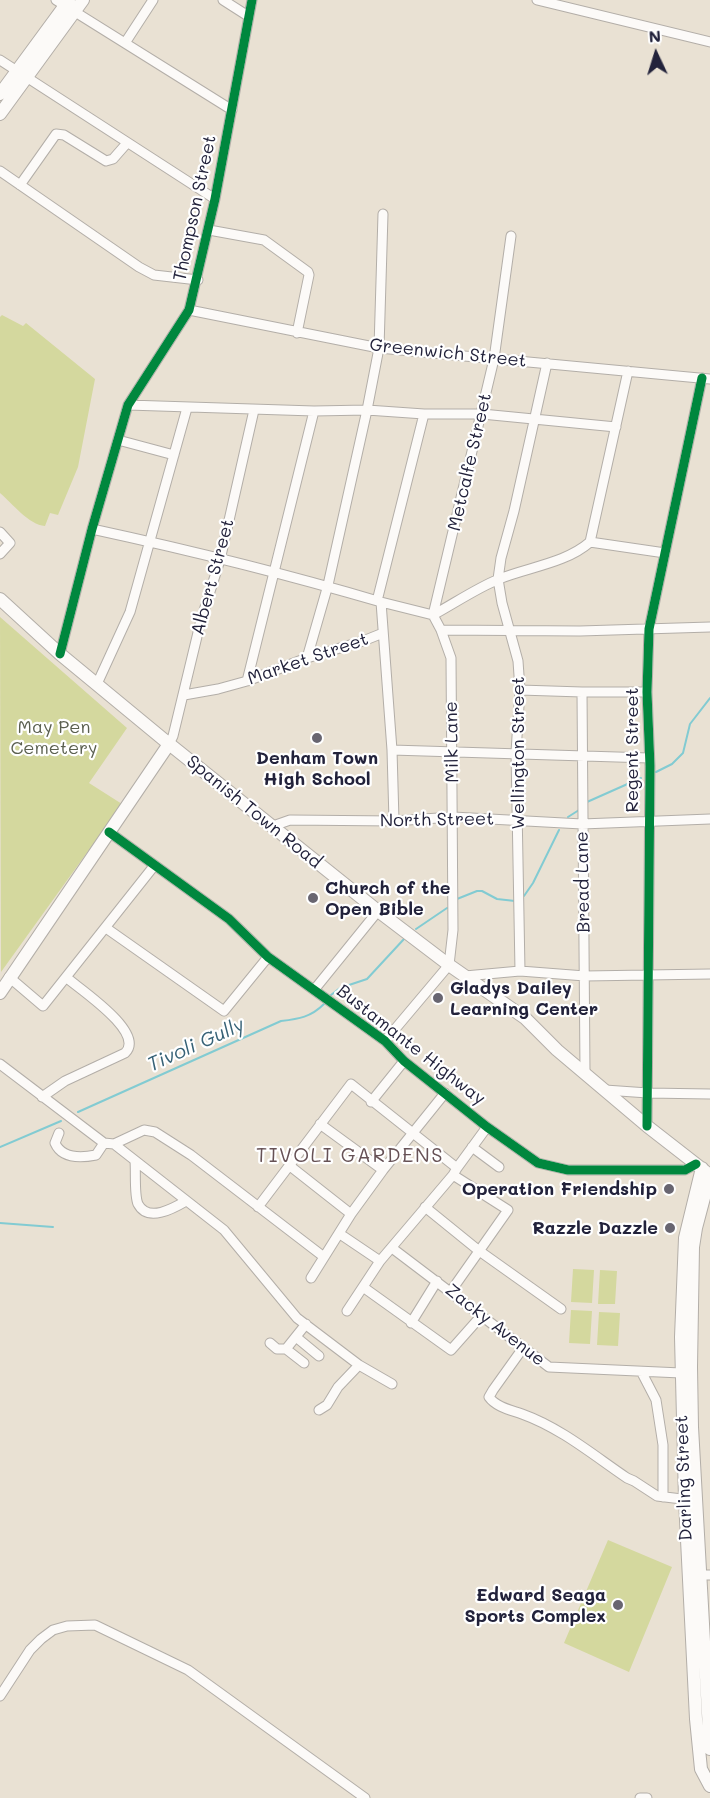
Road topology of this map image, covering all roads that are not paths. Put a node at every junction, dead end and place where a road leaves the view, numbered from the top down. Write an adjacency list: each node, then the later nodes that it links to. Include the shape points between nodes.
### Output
1 (83, 0): 6 (street)
2 (153, 0): 9 (street)
3 (223, 0): 7 (street)
4 (252, 0): 7 (street, Thompson Street)
5 (543, 1): 8 (street)
6 (66, 4): 9 (street); 11 (street)
7 (248, 16): 13 (street, Thompson Street)
8 (710, 42)
9 (124, 43): 13 (street)
10 (0, 60): 11 (street)
11 (22, 74): 12 (street); 14 (street); 15 (street)
12 (0, 94)
13 (232, 110): 18 (street, Thompson Street)
14 (0, 114)
15 (127, 142): 17 (street, via 113,159 106,160 56,134); 18 (street)
16 (0, 171): 17 (street)
17 (20, 185): 22 (street, via 139,267 154,275)
18 (215, 199): 20 (street, Thompson Street)
19 (382, 214): 25 (street)
20 (208, 230): 22 (street, Thompson Street); 24 (street, via 264,240 308,272)
21 (511, 236): 26 (street, Metcalfe Street)
22 (198, 280): 23 (street, Thompson Street)
23 (189, 310): 24 (street, Greenwich Street); 30 (street, Thompson Street)
24 (297, 333): 25 (street, Greenwich Street)
25 (379, 348): 26 (street, Greenwich Street); 33 (street)
26 (494, 358): 27 (street, Greenwich Street); 36 (street, Metcalfe Street)
27 (547, 363): 28 (street, Greenwich Street); 37 (street, Wellington Street)
28 (628, 371): 29 (street, Greenwich Street); 38 (street)
29 (706, 378): 45 (street, Regent Street)
30 (128, 405): 31 (street); 39 (street, Thompson Street)
31 (187, 408): 32 (street); 40 (street)
32 (254, 410): 34 (street); 47 (street, Albert Street)
33 (367, 410): 34 (street); 35 (street); 50 (street)
34 (314, 411): 48 (street)
35 (424, 414): 36 (street); 52 (street, Market Street)
36 (482, 414): 37 (street); 53 (street, Metcalfe Street)
37 (535, 419): 38 (street); 49 (street, Wellington Street)
38 (616, 427): 44 (street)
39 (118, 440): 40 (street); 41 (street, Thompson Street)
40 (174, 455): 43 (street)
41 (92, 529): 43 (street); 59 (street, Thompson Street)
42 (0, 532): 46 (street, via 9,543)
43 (150, 542): 47 (street); 62 (street, via 130,612)
44 (591, 542): 45 (street); 49 (street, via 583,549)
45 (665, 553): 55 (street, Regent Street)
46 (0, 554)
47 (220, 560): 48 (street); 66 (street, Albert Street)
48 (273, 571): 50 (street); 61 (street)
49 (498, 579): 53 (street); 57 (street, Wellington Street)
50 (328, 585): 52 (street); 60 (street)
51 (0, 599): 59 (street, Spanish Town Road)
52 (379, 601): 53 (street); 58 (street, Market Street)
53 (433, 615): 56 (street, Milk Lane)
54 (710, 627): 55 (street)
55 (650, 629): 57 (street); 65 (street, Regent Street)
56 (441, 630): 57 (street); 69 (street, Milk Lane, via 451,658)
57 (511, 630): 63 (street, Wellington Street)
58 (383, 633): 60 (street, Market Street); 68 (street)
59 (60, 654): 62 (street, Spanish Town Road)
60 (307, 658): 61 (street, Market Street)
61 (247, 681): 66 (street, Market Street)
62 (97, 684): 67 (street, Spanish Town Road)
63 (520, 690): 64 (street); 70 (street, Wellington Street)
64 (582, 692): 65 (street); 71 (street, Bread Lane)
65 (647, 692): 72 (street, Regent Street)
66 (183, 695): 67 (street, Albert Street)
67 (169, 744): 79 (street, Spanish Town Road); 80 (street)
68 (392, 750): 69 (street); 77 (street)
69 (452, 752): 70 (street); 73 (street, Milk Lane)
70 (516, 752): 71 (street); 74 (street, Wellington Street)
71 (581, 757): 72 (street); 78 (street, Bread Lane)
72 (649, 758): 76 (street, Regent Street)
73 (453, 817): 74 (street, North Street); 77 (street, North Street); 85 (street, Milk Lane, via 453,930)
74 (517, 819): 78 (street, North Street); 86 (street, Wellington Street)
75 (710, 819): 76 (street, North Street)
76 (648, 820): 78 (street, North Street); 88 (street, Regent Street)
77 (394, 821): 79 (street, North Street, via 290,820)
78 (582, 824): 90 (street, Bread Lane)
79 (273, 826): 82 (street, Spanish Town Road)
80 (109, 832): 81 (street, Bustamante Highway); 91 (street)
81 (154, 866): 83 (street); 84 (street, Bustamante Highway, via 229,919)
82 (378, 911): 85 (street, Spanish Town Road); 93 (street)
83 (106, 928): 84 (street, via 224,1011); 92 (street)
84 (268, 957): 93 (street, Bustamante Highway)
85 (449, 965): 89 (street, Spanish Town Road); 95 (street)
86 (520, 971): 89 (street); 90 (street)
87 (710, 974): 88 (street)
88 (648, 975): 90 (street); 101 (street, Regent Street)
89 (465, 976): 98 (street, Spanish Town Road, via 525,1018)
90 (585, 976): 98 (street, Bread Lane)
91 (9, 977): 92 (street, via 43,1006); 94 (street)
92 (67, 978): 103 (street, via 126,1031 129,1048)
93 (314, 990): 95 (street, Bustamante Highway)
94 (0, 993)
95 (385, 1041): 96 (street, Bustamante Highway)
96 (404, 1060): 100 (street, Bustamante Highway); 104 (street)
97 (0, 1064): 103 (street)
98 (585, 1072): 99 (street, Spanish Town Road)
99 (605, 1090): 101 (street); 107 (street, Spanish Town Road)
100 (445, 1093): 106 (street, Bustamante Highway); 108 (street)
101 (648, 1093): 102 (street); 107 (street, Regent Street)
102 (710, 1094)
103 (42, 1097): 110 (street)
104 (371, 1102): 105 (street, via 351,1084); 108 (street)
105 (320, 1124): 113 (street); 116 (street)
106 (487, 1126): 111 (street); 115 (street, Bustamante Highway, via 538,1163 568,1170)
107 (647, 1126): 115 (street, Spanish Town Road)
108 (414, 1132): 116 (street); 117 (street)
109 (59, 1133): 110 (street, via 57,1149 68,1156 96,1155)
110 (109, 1144): 112 (street); 120 (street, via 151,1130 191,1155)
111 (472, 1147): 114 (street); 117 (street)
112 (135, 1161): 118 (street); 118 (street, via 137,1203 142,1209 165,1212)
113 (290, 1166): 120 (street); 122 (street)
114 (499, 1167)
115 (703, 1169): 119 (street, Darling Street); 145 (street, Darling Street, via 683,1255)
116 (383, 1170): 122 (street)
117 (455, 1171): 121 (street); 125 (street, via 508,1210)
118 (186, 1201): 136 (street, via 224,1230 284,1304)
119 (706, 1204): 149 (street, Darling Street, via 694,1237 692,1266)
120 (258, 1207): 126 (street)
121 (425, 1207): 124 (street); 125 (street)
122 (351, 1214): 123 (street)
123 (339, 1234): 126 (street); 127 (street)
124 (392, 1248): 127 (street); 129 (street, Zacky Avenue)
125 (478, 1250): 131 (street); 132 (street)
126 (324, 1257): 128 (street)
127 (380, 1262): 130 (street)
128 (310, 1278)
129 (437, 1281): 131 (street, Zacky Avenue); 135 (street)
130 (363, 1287): 133 (street); 135 (street)
131 (451, 1291): 134 (street, Zacky Avenue)
132 (561, 1310)
133 (346, 1311)
134 (482, 1315): 135 (street, via 452,1350); 139 (street, Zacky Avenue)
135 (411, 1323)
136 (306, 1324): 137 (street); 143 (street)
137 (296, 1337): 140 (street); 141 (street)
138 (270, 1343): 140 (street, via 277,1349)
139 (523, 1348): 144 (street, Zacky Avenue, via 555,1369); 148 (street, via 493,1390 491,1401 537,1420)
140 (286, 1349): 142 (street)
141 (319, 1356)
142 (304, 1363)
143 (359, 1365): 146 (street); 147 (street)
144 (642, 1373): 145 (street, Zacky Avenue); 148 (street, via 656,1400 663,1445)
145 (681, 1374): 149 (street, Darling Street)
146 (392, 1384)
147 (319, 1410)
148 (663, 1497): 149 (street)
149 (690, 1500): 150 (street, Darling Street)
150 (699, 1575): 152 (street, Darling Street); 152 (street, Darling Street)
151 (0, 1696): 155 (street, via 30,1650 53,1630 95,1625 188,1670)
152 (702, 1719): 153 (street, Darling Street); 154 (street, Darling Street, via 701,1769)
153 (710, 1749)
154 (710, 1786)
155 (365, 1798)
156 (640, 1798): 157 (street)
157 (647, 1798)

